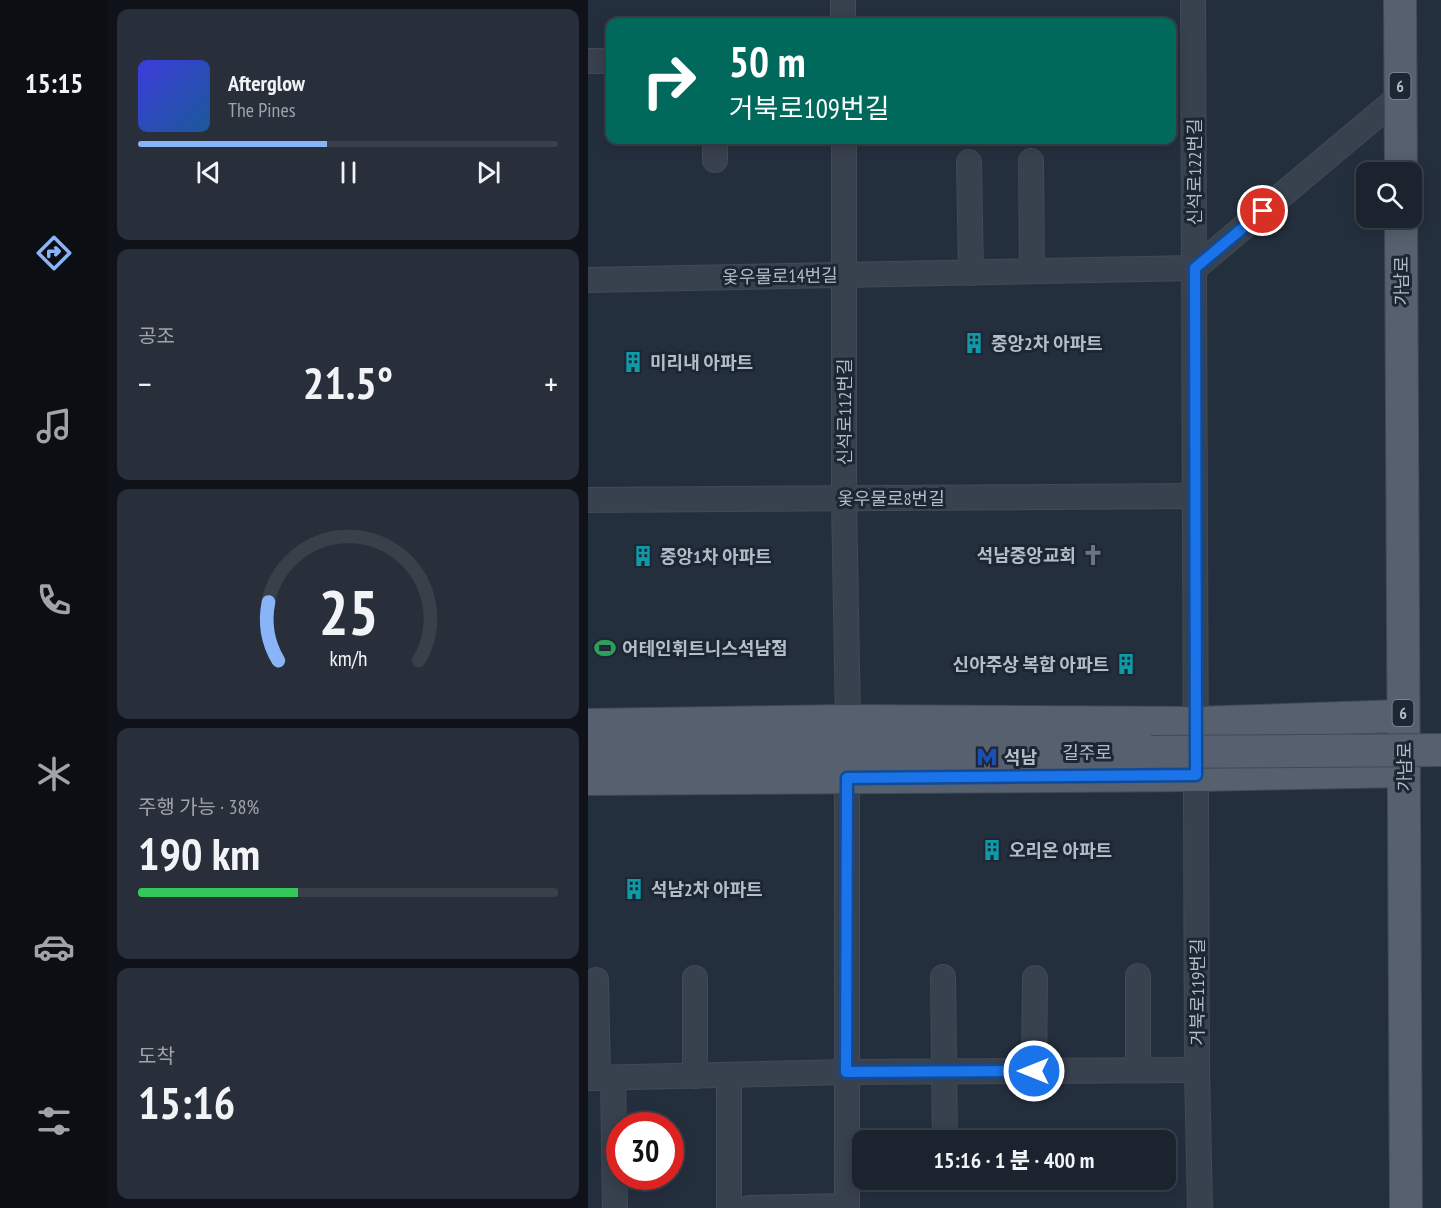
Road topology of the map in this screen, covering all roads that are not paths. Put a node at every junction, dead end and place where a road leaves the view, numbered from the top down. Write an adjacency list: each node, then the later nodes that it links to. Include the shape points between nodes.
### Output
1 (843, 0): 4 (street)
2 (1193, 0): 5 (street, 신석로122번길)
3 (1400, 0): 8 (main road, 6)
4 (843, 18)
5 (1183, 47): 14 (street, 신석로122번길)
6 (588, 61): 7 (street)
7 (606, 61)
8 (1401, 96): 12 (main road, 6); 14 (street)
9 (844, 144): 17 (street, 신석로112번길)
10 (1030, 161): 15 (street)
11 (969, 162): 16 (street)
12 (1401, 162)
13 (1401, 228): 22 (main road, 가남로 / 6)
14 (1195, 268): 15 (street, 옻우물로14번길); 19 (street, 신석로122번길)
15 (1032, 271): 16 (street, 옻우물로14번길)
16 (971, 273): 17 (street, 옻우물로14번길)
17 (844, 275): 18 (street, 옻우물로14번길); 20 (street, 신석로112번길)
18 (588, 280)
19 (1194, 496): 20 (street, 옻우물로8번길); 24 (street, 신석로122번길)
20 (844, 498): 21 (street, 옻우물로8번길); 23 (street, 신석로112번길)
21 (588, 500)
22 (1403, 716): 24 (main road); 28 (main road, 가남로 / 6)
23 (848, 721): 24 (main road); 25 (main road)
24 (1196, 723): 29 (street, 신석로122번길)
25 (588, 725)
26 (1441, 750): 27 (main road, 길주로, bridge)
27 (588, 753)
28 (1404, 771): 29 (main road); 51 (main road, 가남로 / 6)
29 (1196, 775): 30 (main road); 38 (street, 거북로119번길)
30 (847, 778): 31 (main road); 41 (street)
31 (588, 779)
32 (1138, 976): 37 (street)
33 (943, 977): 39 (street)
34 (695, 978): 43 (street)
35 (1035, 978): 40 (street)
36 (596, 980): 44 (street)
37 (1137, 1070): 38 (street); 40 (street)
38 (1197, 1070): 50 (street, 거북로119번길)
39 (943, 1071): 40 (street); 41 (street); 45 (street)
40 (1034, 1071)
41 (846, 1072): 42 (street); 46 (street)
42 (729, 1075): 43 (street); 48 (street)
43 (695, 1076): 44 (street)
44 (599, 1078): 47 (street)
45 (945, 1130)
46 (847, 1207): 49 (street)
47 (615, 1208)
48 (729, 1208)
49 (748, 1208)
50 (1200, 1208)
51 (1406, 1208)

